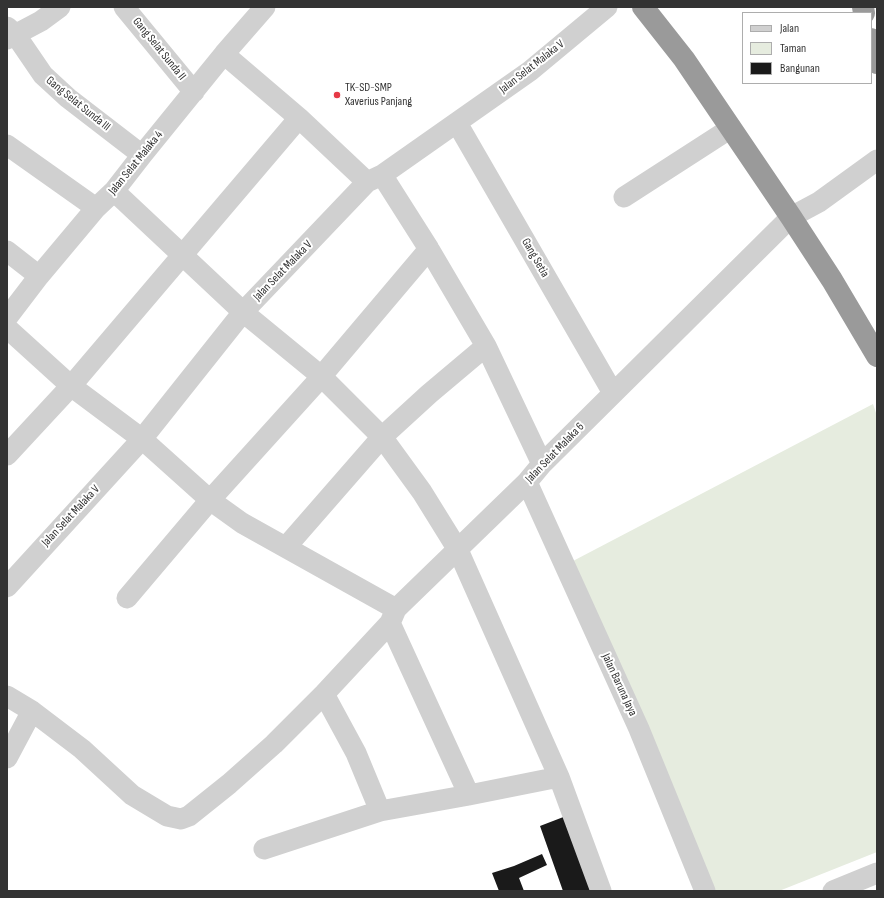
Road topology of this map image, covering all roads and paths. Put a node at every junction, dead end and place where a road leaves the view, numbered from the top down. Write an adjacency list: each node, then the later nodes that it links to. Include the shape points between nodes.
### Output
1 (60, 7): 6 (street, via 41,21)
2 (124, 7): 10 (street, Gang Selat Sunda II)
3 (607, 7): 12 (street, Jalan Selat Malaka V, via 530,71)
4 (643, 7): 13 (highway, via 684,59)
5 (253, 11): 8 (street, Jalan Selat Malaka 4)
6 (10, 33): 15 (street, Gang Selat Sunda III, via 43,75 68,98)
7 (872, 43): 9 (highway)
8 (224, 54): 10 (street, Jalan Selat Malaka 4); 11 (street)
9 (877, 63)
10 (194, 92): 15 (street, Jalan Selat Malaka 4)
11 (299, 118): 17 (street); 24 (street)
12 (457, 123): 17 (street, Jalan Selat Malaka V); 34 (street, Gang Setia)
13 (731, 128): 19 (street); 21 (highway)
14 (7, 145): 20 (street)
15 (142, 155): 18 (street, Jalan Selat Malaka 4)
16 (877, 160): 21 (street, Jalan Selat Malaka 6, via 819,202)
17 (374, 179): 22 (street); 26 (street, Jalan Selat Malaka V)
18 (114, 191): 20 (street, Jalan Selat Malaka 4); 24 (street)
19 (624, 197)
20 (96, 208): 25 (street, Jalan Selat Malaka 4)
21 (791, 217): 29 (highway); 34 (street, Jalan Selat Malaka 6)
22 (429, 249): 30 (street); 32 (street)
23 (7, 251): 25 (street)
24 (182, 255): 26 (street); 33 (street)
25 (39, 276): 27 (street, Jalan Selat Malaka 4)
26 (243, 312): 32 (street); 36 (street, Jalan Selat Malaka V)
27 (7, 318)
28 (7, 328): 33 (street)
29 (871, 334): 31 (highway)
30 (486, 346): 35 (street); 38 (street)
31 (877, 356)
32 (321, 376): 35 (street); 40 (street)
33 (71, 386): 36 (street); 37 (street)
34 (613, 393): 38 (street, Jalan Selat Malaka 6)
35 (382, 436): 41 (street); 42 (street, via 422,492)
36 (142, 439): 40 (street); 43 (street, Jalan Selat Malaka V)
37 (7, 455)
38 (542, 464): 39 (street, Jalan Selat Malaka 6)
39 (527, 482): 42 (street, Jalan Selat Malaka 6); 57 (street, Jalan Baruna Jaya, via 639,729)
40 (210, 500): 41 (street, via 242,523); 44 (street)
41 (286, 547): 45 (street)
42 (458, 550): 45 (street, Jalan Selat Malaka 6); 50 (street)
43 (11, 575)
44 (127, 598)
45 (393, 616): 46 (street, Jalan Selat Malaka 6); 51 (street)
46 (324, 694): 48 (street, Jalan Selat Malaka 6, via 235,779 189,816 181,819 167,816 132,795 82,749); 52 (street, via 356,753)
47 (7, 696): 48 (street, Jalan Selat Malaka 6)
48 (32, 711): 49 (street)
49 (7, 758)
50 (559, 777): 51 (street); 56 (street)
51 (469, 795): 52 (street)
52 (380, 811): 53 (street)
53 (264, 849)
54 (877, 873): 55 (street)
55 (836, 890)
56 (601, 891)
57 (705, 891)

